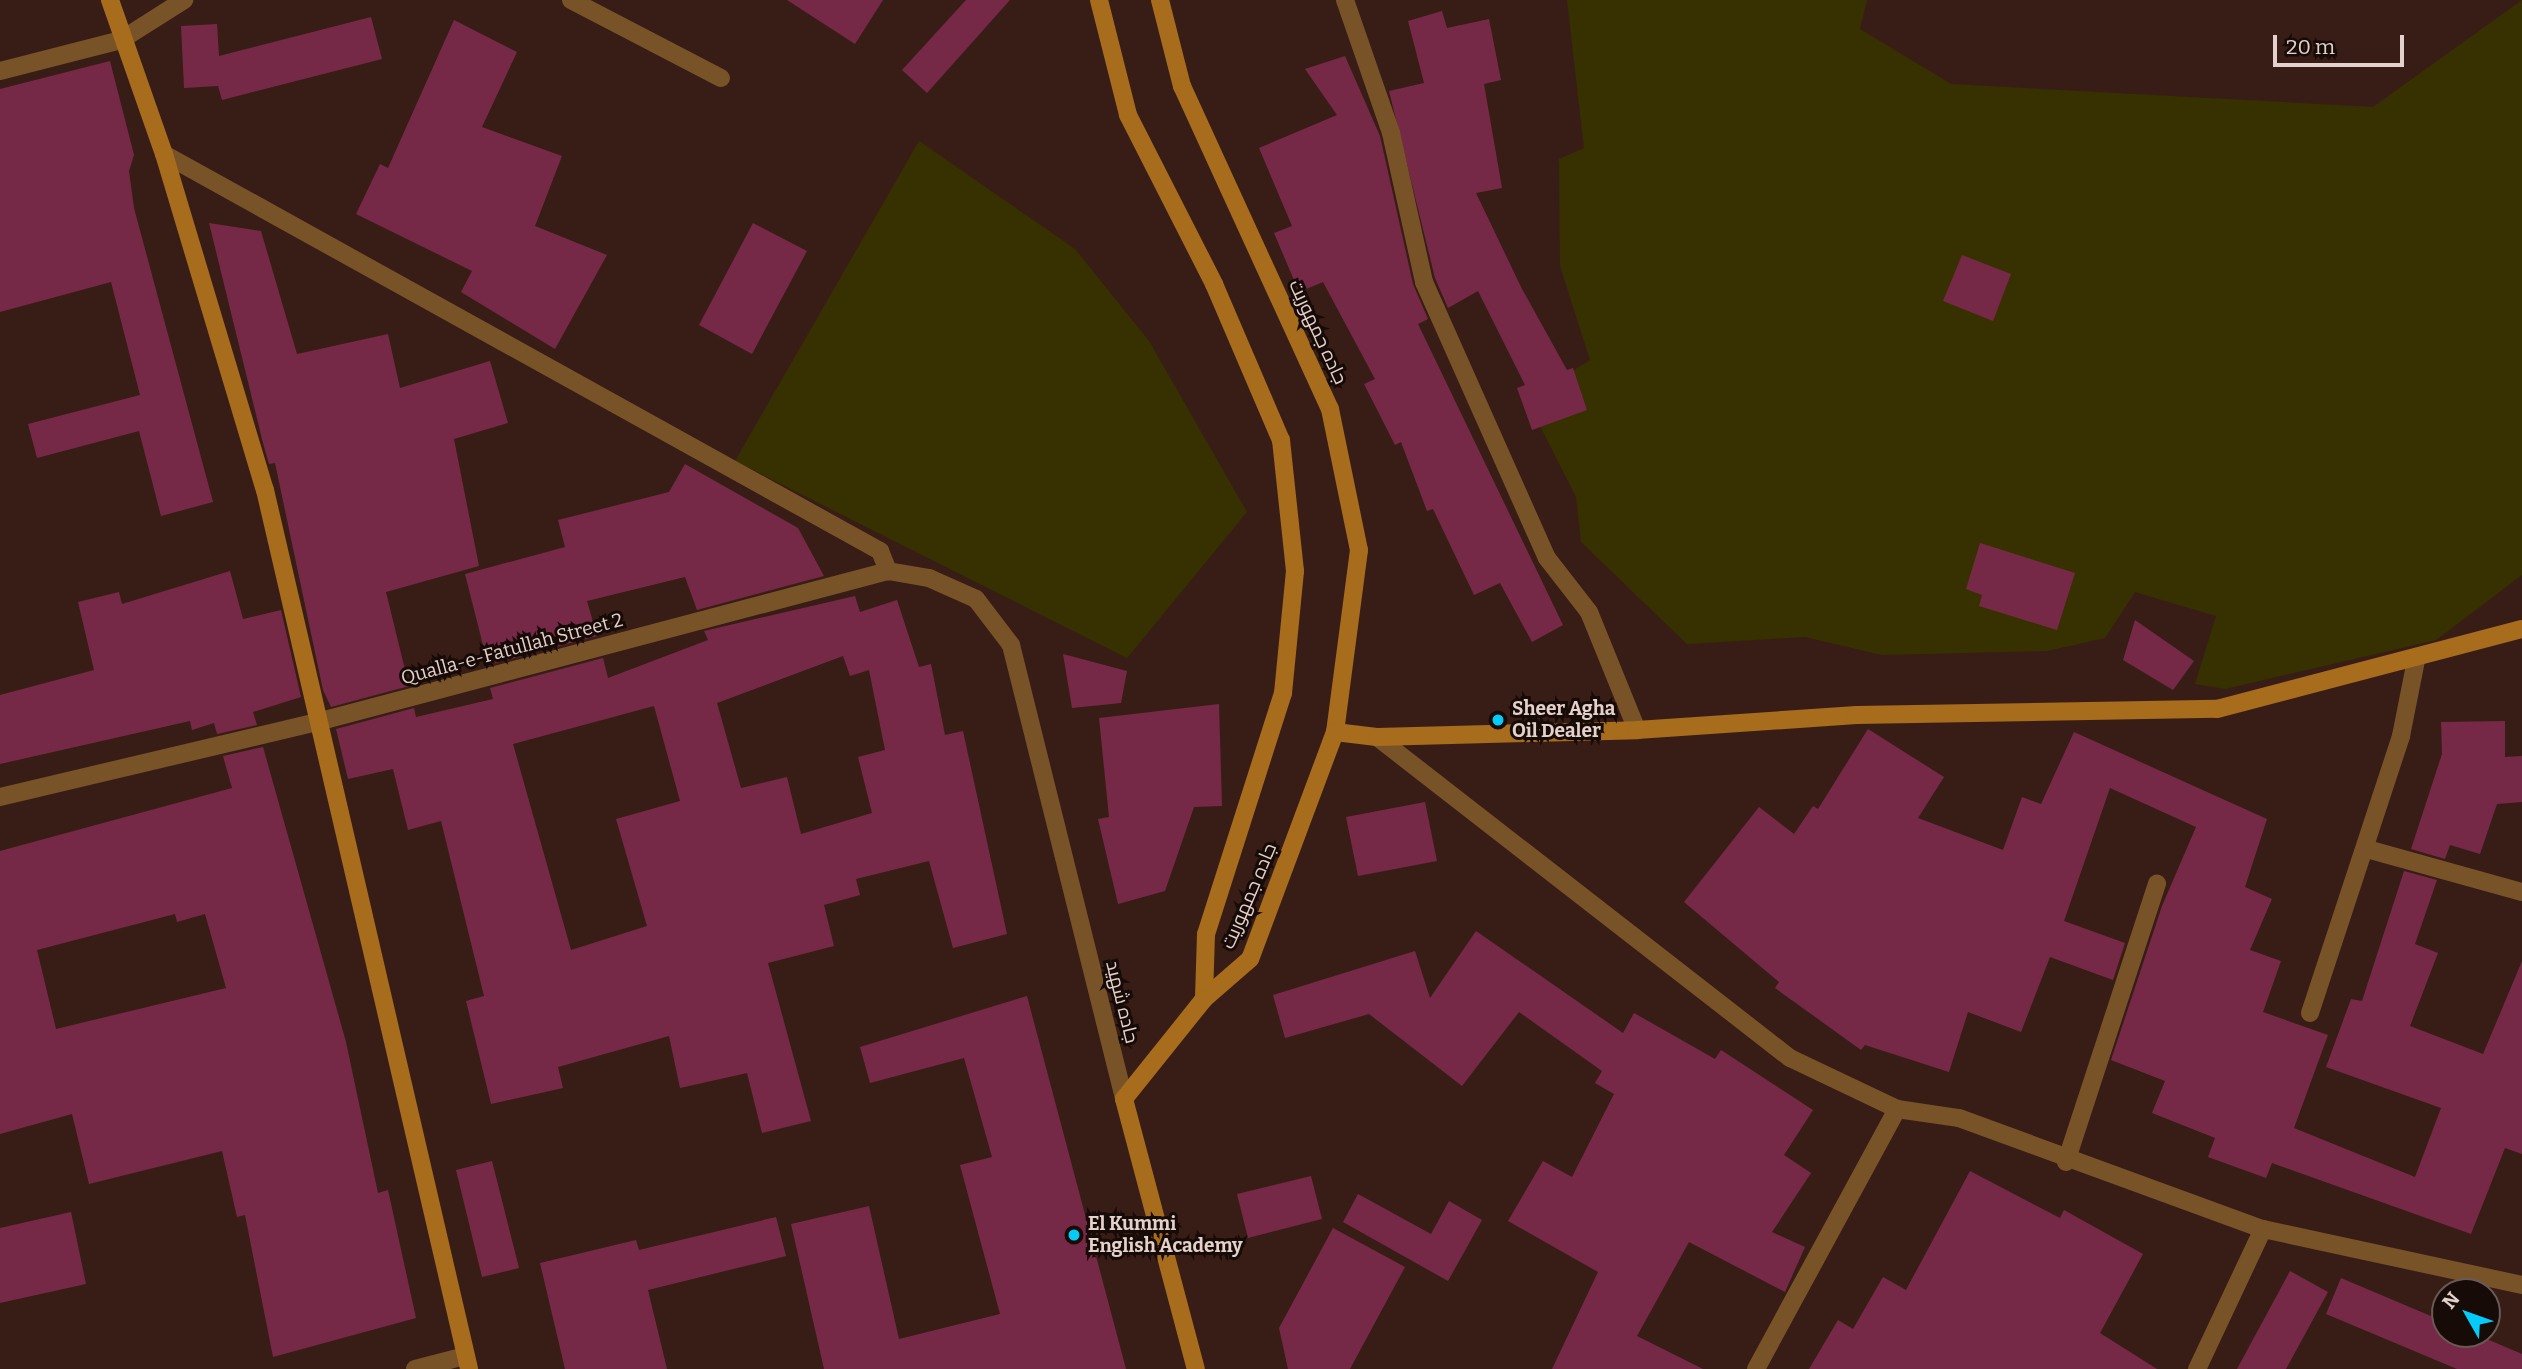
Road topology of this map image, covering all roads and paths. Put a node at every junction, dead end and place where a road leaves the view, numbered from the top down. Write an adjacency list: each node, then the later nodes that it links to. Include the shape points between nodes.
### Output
1 (110, 0): 7 (street)
2 (184, 0): 7 (street)
3 (571, 0): 9 (street)
4 (1099, 0): 23 (street, جاده جمهوریت, via 1128,115 1214,284 1281,440 1295,571 1283,693 1206,934)
5 (1160, 0): 17 (street, جاده جمهوریت, via 1182,86 1330,409 1359,550)
6 (1345, 0): 16 (street, via 1391,133 1424,282 1547,558 1589,612)
7 (121, 40): 8 (street); 10 (street)
8 (0, 71)
9 (722, 78)
10 (164, 155): 11 (street, via 880,551); 15 (street, via 265,490)
11 (888, 571): 13 (street, Qualla-e-Fatullah Street 2, via 929,578 976,599); 15 (street, Qualla-e-Fatullah Street 2)
12 (2522, 629): 14 (street)
13 (1011, 645): 25 (street, جاده شهید)
14 (2416, 660): 16 (street, via 2217,709 1856,715); 20 (street, via 2401,736)
15 (321, 721): 19 (street, Qualla-e-Fatullah Street 2); 30 (street)
16 (1637, 730): 18 (street)
17 (1335, 732): 18 (street); 23 (street, جاده جمهوریت, via 1250,959)
18 (1377, 737): 26 (street, via 1790,1058)
19 (0, 797)
20 (2367, 849): 22 (street); 24 (street)
21 (2157, 883): 27 (street)
22 (2522, 892)
23 (1204, 999): 25 (street)
24 (2310, 1013)
25 (1124, 1098): 32 (street, جاده شهید)
26 (1897, 1109): 27 (street, via 1959,1118); 33 (street)
27 (2066, 1162): 28 (street)
28 (2263, 1229): 29 (street); 34 (street)
29 (2522, 1285)
30 (467, 1362): 31 (street)
31 (415, 1369)
32 (1196, 1369)
33 (1756, 1369)
34 (2197, 1369)

